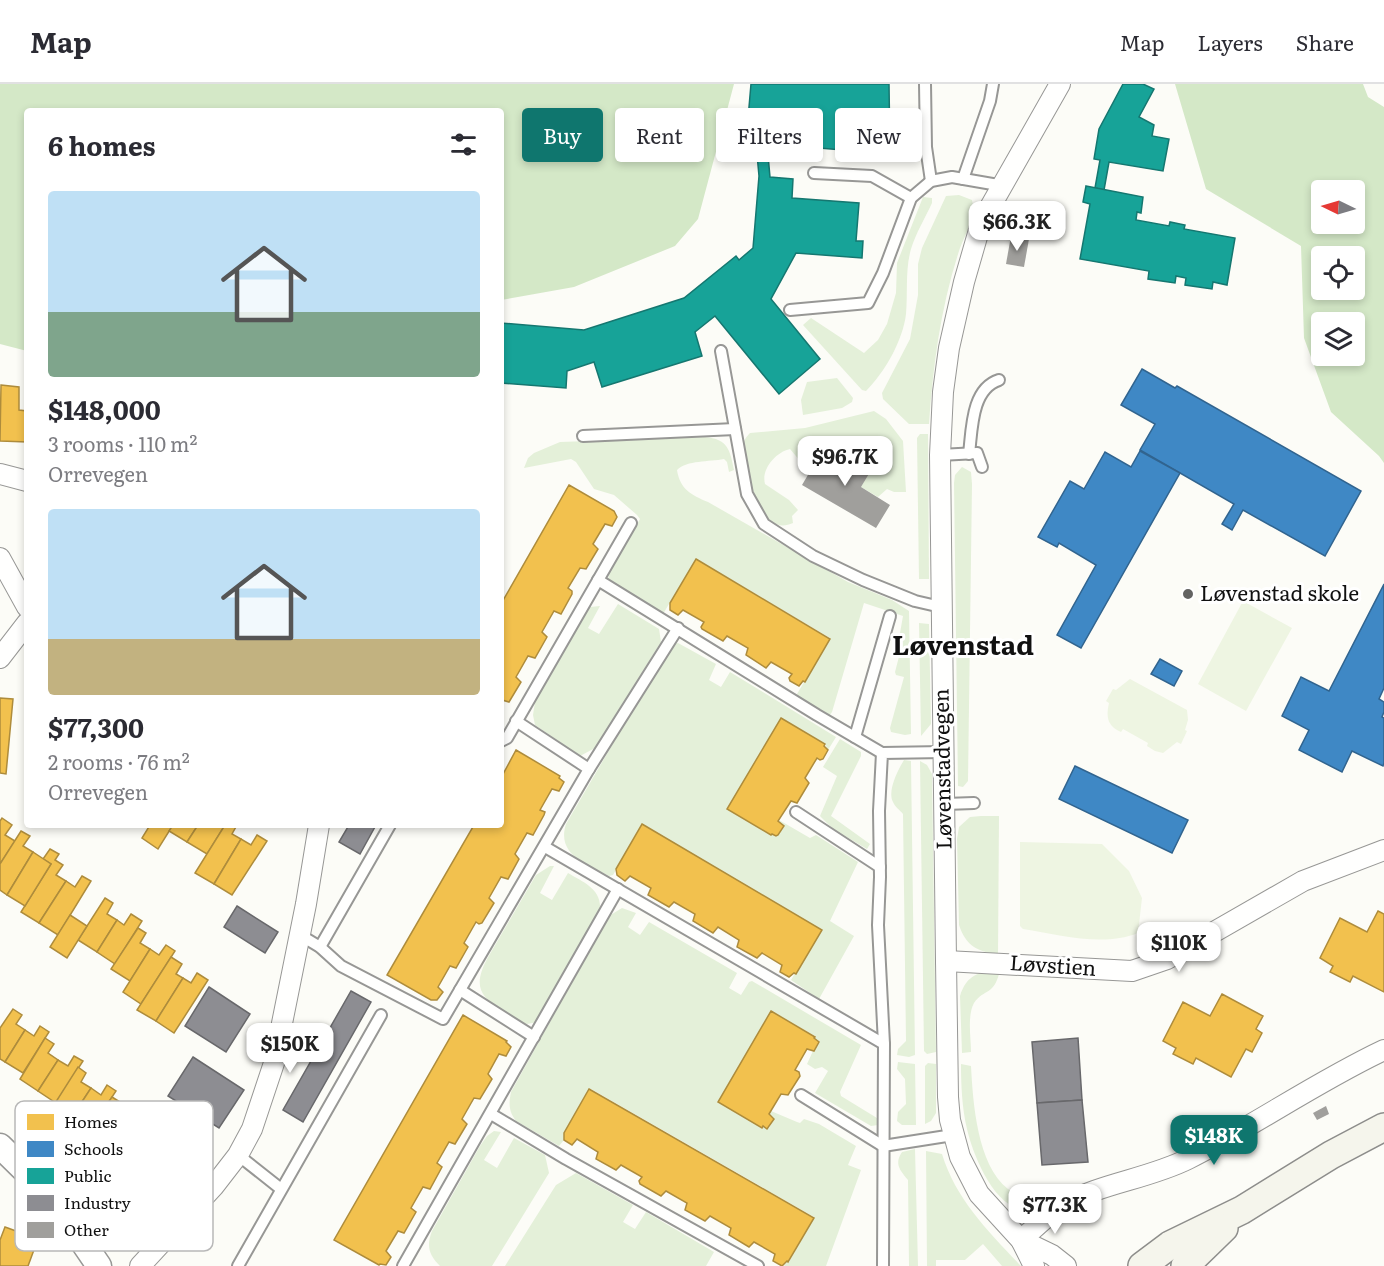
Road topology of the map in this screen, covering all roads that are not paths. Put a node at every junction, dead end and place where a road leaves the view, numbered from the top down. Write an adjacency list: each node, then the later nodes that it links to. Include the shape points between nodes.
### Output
1 (925, 84): 6 (lane)
2 (993, 84): 5 (lane)
3 (1060, 84): 7 (street, Løvenstadvegen)
4 (814, 173): 8 (lane, via 873,176)
5 (963, 179): 6 (lane); 7 (lane)
6 (931, 181): 8 (lane)
7 (1004, 186): 15 (street, Løvenstadvegen, via 981,224 964,282 949,348)
8 (911, 198): 9 (lane, via 868,303)
9 (790, 310)
10 (721, 351): 12 (lane)
11 (999, 380): 14 (lane, via 980,396 974,409)
12 (735, 429): 13 (lane); 23 (lane, via 747,495 764,524 813,556 863,580)
13 (583, 435)
14 (969, 454): 15 (lane); 16 (lane, via 976,453)
15 (940, 455): 23 (street, Løvenstadvegen)
16 (982, 467)
17 (0, 474): 18 (street)
18 (24, 480)
19 (631, 523): 21 (lane)
20 (0, 558): 22 (street)
21 (598, 579): 26 (lane); 28 (lane)
22 (24, 602)
23 (941, 607): 32 (street, Løvenstadvegen)
24 (890, 616): 29 (lane)
25 (24, 627): 27 (street)
26 (678, 628): 29 (lane); 33 (lane)
27 (0, 658)
28 (516, 721): 30 (lane); 33 (lane)
29 (855, 737): 31 (lane)
30 (504, 740)
31 (882, 753): 32 (lane); 41 (lane)
32 (944, 753): 35 (street, Løvenstadvegen)
33 (589, 769): 39 (lane)
34 (974, 803): 35 (lane)
35 (945, 804): 45 (street, Løvenstadvegen)
36 (796, 812): 41 (lane)
37 (318, 828): 43 (street)
38 (388, 828): 44 (lane)
39 (545, 847): 42 (lane); 46 (lane)
40 (1384, 850): 45 (street, Løvstien, via 1303,881 1167,959 1132,970)
41 (880, 867): 49 (lane, via 878,926)
42 (618, 889): 48 (lane); 49 (lane)
43 (300, 935): 44 (lane); 57 (street, via 274,1063 252,1129)
44 (320, 947): 46 (lane, via 341,966 442,1020)
45 (946, 961): 54 (street, Løvenstadvegen, via 948,1097)
46 (460, 990): 48 (lane)
47 (381, 1015): 60 (lane)
48 (534, 1037): 52 (lane)
49 (884, 1044): 56 (lane)
50 (1384, 1050): 62 (street, via 1186,1160 1064,1205)
51 (801, 1095): 56 (lane)
52 (491, 1114): 68 (lane); 69 (lane)
53 (1384, 1127): 61 (main road)
54 (953, 1135): 56 (lane); 62 (street, Løvenstadvegen, via 979,1194)
55 (0, 1146): 58 (street)
56 (883, 1146): 70 (lane)
57 (238, 1155): 59 (street); 60 (lane)
58 (15, 1161)
59 (213, 1187)
60 (281, 1189): 67 (lane)
61 (1242, 1210): 73 (main road, via 1170,1245); 74 (main road)
62 (1021, 1240): 71 (street, Løvenstadvegen); 72 (street, Løvenstadvegen)
63 (89, 1251): 65 (street)
64 (154, 1251): 66 (street)
65 (99, 1266)
66 (140, 1266)
67 (238, 1266)
68 (403, 1266)
69 (758, 1266)
70 (883, 1266)
71 (1034, 1266)
72 (1066, 1266)
73 (1143, 1266)
74 (1185, 1266)

